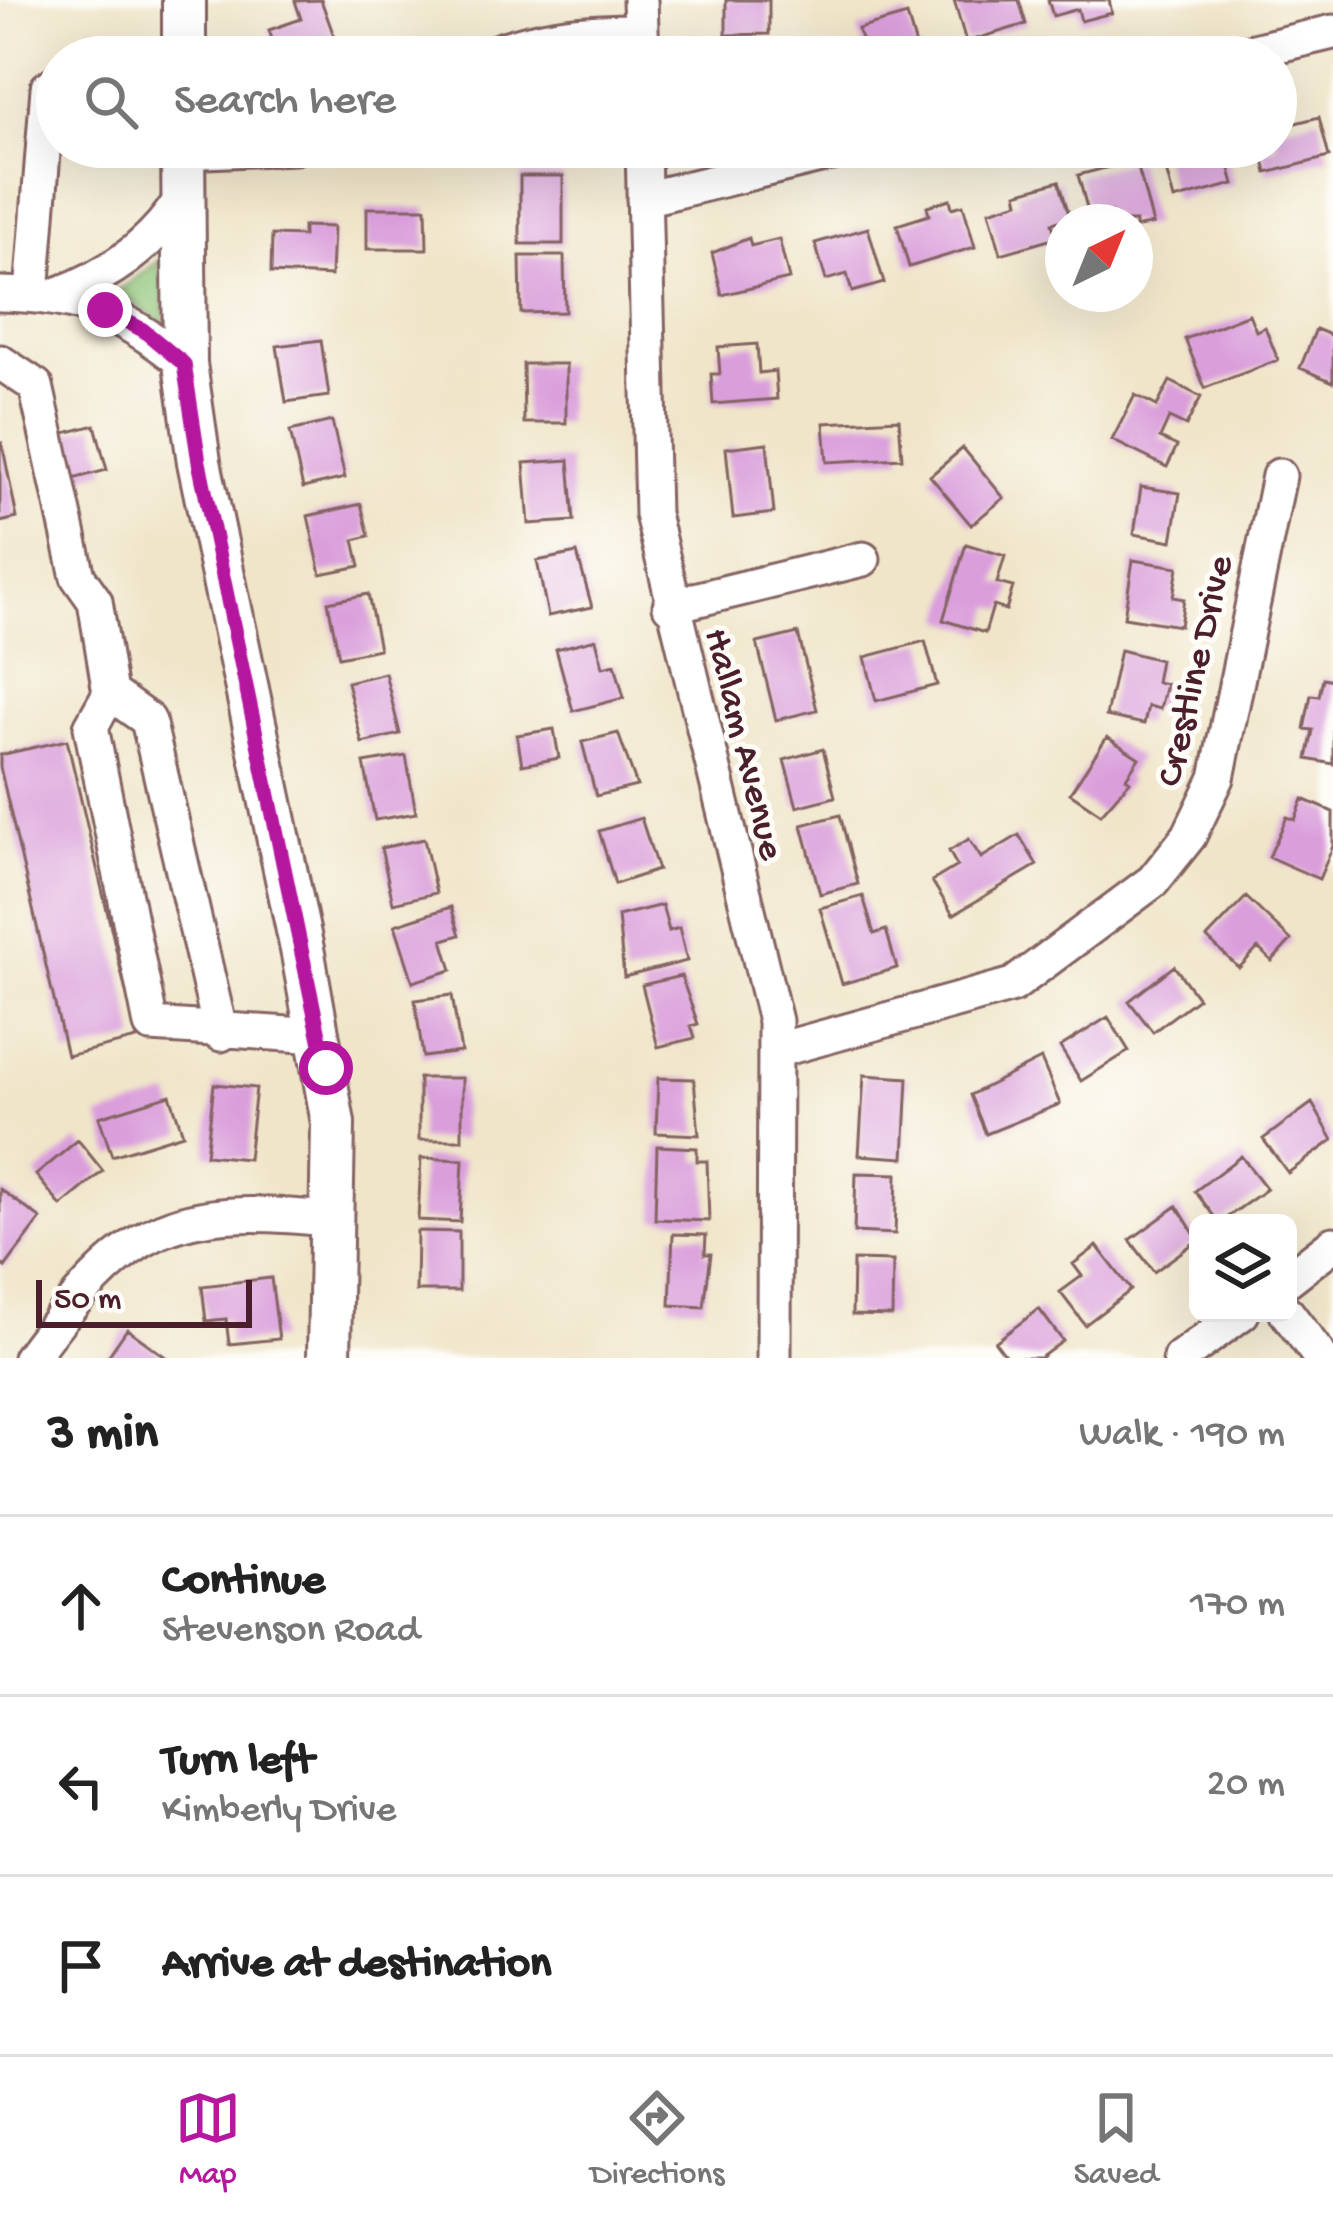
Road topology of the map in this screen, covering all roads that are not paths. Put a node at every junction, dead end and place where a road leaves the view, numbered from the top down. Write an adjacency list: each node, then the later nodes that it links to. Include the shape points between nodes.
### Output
1 (184, 0): 4 (main road)
2 (641, 29): 5 (street)
3 (1333, 32): 6 (street)
4 (184, 36)
5 (550, 36)
6 (1297, 41)
7 (41, 168): 13 (street)
8 (182, 168): 11 (main road)
9 (644, 168): 12 (street, Hallam Avenue)
10 (771, 168): 12 (street)
11 (182, 198): 13 (street, via 118,267); 15 (main road)
12 (644, 199): 18 (street, Hallam Avenue, via 652,514)
13 (29, 294): 15 (street, via 105,310)
14 (0, 362): 19 (street, via 35,386 78,577 95,601)
15 (184, 364): 21 (main road)
16 (1279, 476): 22 (street, Crestline Drive, via 1217,778 1189,836 1153,881 1013,985)
17 (863, 559): 18 (street)
18 (670, 606): 22 (street, Hallam Avenue)
19 (110, 693): 20 (street, via 148,720); 20 (street, via 91,727 151,1025)
20 (221, 1034): 21 (street)
21 (320, 1036): 23 (main road, via 333,1123)
22 (778, 1050): 30 (street, Hallam Avenue)
23 (333, 1220): 28 (street, via 218,1216 146,1233 75,1297); 29 (main road)
24 (1333, 1244): 25 (street)
25 (1297, 1272)
26 (1230, 1322): 31 (street)
27 (1294, 1322): 32 (street)
28 (30, 1358)
29 (329, 1358)
30 (774, 1358)
31 (1180, 1358)
32 (1321, 1358)

